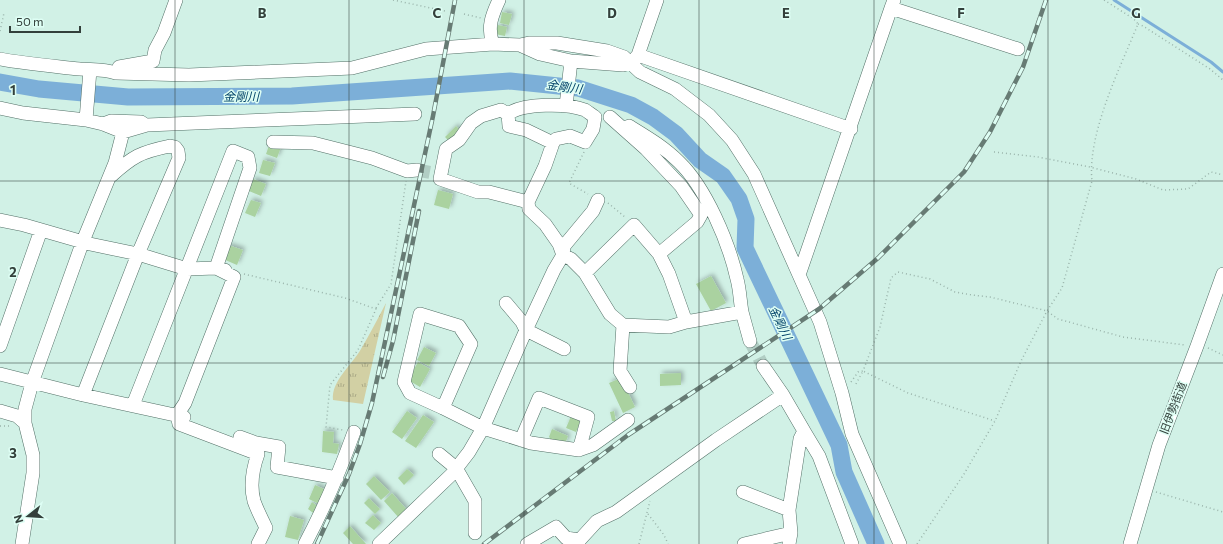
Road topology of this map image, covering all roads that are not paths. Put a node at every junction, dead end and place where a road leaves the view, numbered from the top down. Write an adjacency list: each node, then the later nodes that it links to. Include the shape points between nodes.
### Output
1 (176, 0): 10 (street, via 155,50)
2 (499, 0): 5 (street, via 492,16 490,35)
3 (657, 0): 9 (street)
4 (892, 4): 7 (street); 24 (street)
5 (493, 44): 6 (street); 14 (street, via 426,49 352,68)
6 (520, 45): 9 (street, via 529,42 557,43 608,51); 11 (street)
7 (1018, 49)
8 (0, 59): 12 (street)
9 (634, 59): 11 (street, via 623,65); 24 (street); 43 (street, via 640,72 681,93 709,115 732,140 754,174)
10 (153, 62): 13 (street); 14 (street, via 203,70)
11 (571, 64): 15 (street)
12 (90, 70): 13 (street); 21 (street)
13 (108, 70): 14 (street)
14 (210, 74)
15 (566, 106): 18 (street, via 542,106 514,110); 19 (street, via 585,110)
16 (0, 108): 21 (street)
17 (415, 114): 23 (street)
18 (508, 114): 27 (street, via 509,126 526,130); 31 (street, via 501,110 481,116 471,123 459,140 446,149 436,176 478,192 490,192)
19 (595, 117): 20 (street); 27 (street, via 593,129 585,142 570,136 556,139)
20 (610, 117): 36 (street, via 646,149 681,186 701,215); 45 (street, via 660,145 680,163 702,193 723,234 738,279)
21 (86, 120): 22 (street)
22 (103, 124): 23 (street, via 111,121 141,122); 25 (street)
23 (147, 125): 25 (street)
24 (850, 129): 43 (street)
25 (123, 132): 29 (street)
26 (273, 142): 28 (street, via 313,144 372,158)
27 (553, 143): 31 (street, via 546,166)
28 (412, 171)
29 (109, 178): 34 (street); 35 (street, via 141,154 170,146 178,151 179,158)
30 (598, 200): 37 (street, via 593,211 564,246)
31 (528, 202): 37 (street, via 529,208 545,224 559,244)
32 (0, 220): 33 (street)
33 (41, 230): 34 (street); 50 (street)
34 (83, 241): 35 (street); 54 (street)
35 (138, 254): 39 (street); 56 (street)
36 (659, 254): 41 (street, via 634,225); 46 (street)
37 (563, 255): 41 (street, via 571,259); 48 (street)
38 (216, 268): 39 (street); 39 (street, via 250,168 248,157 233,151); 40 (street); 61 (street, via 234,277 185,403)
39 (187, 269): 58 (street)
40 (236, 273)
41 (584, 273): 47 (street, via 610,314)
42 (1223, 274): 85 (street, 旧伊勢街道, via 1159,445)
43 (799, 275): 84 (street, via 820,322 852,434)
44 (506, 303): 48 (street)
45 (742, 312): 46 (street); 49 (street)
46 (686, 322): 47 (street, via 669,327)
47 (624, 325): 55 (street, via 620,371)
48 (526, 330): 51 (street); 64 (street)
49 (750, 341)
50 (0, 346)
51 (564, 348)
52 (763, 366): 57 (street)
53 (0, 374): 54 (street)
54 (32, 383): 56 (street); 63 (street)
55 (630, 387)
56 (83, 395): 58 (street)
57 (783, 395): 65 (street); 76 (street, via 616,512 597,521)
58 (133, 405): 61 (street)
59 (443, 408): 59 (street, via 410,393 404,382 420,314 459,326 471,344); 64 (street)
60 (0, 412): 63 (street, via 17,416)
61 (177, 414): 71 (street, via 256,443 279,447 277,467); 78 (street, via 179,424 258,454 252,483 254,500 266,528)
62 (628, 420): 68 (street, via 593,445)
63 (25, 423): 77 (street, via 33,455 33,473)
64 (483, 428): 67 (street); 70 (street)
65 (804, 431): 73 (street, via 800,439); 83 (street, via 819,456)
66 (354, 432): 71 (street)
67 (521, 440): 68 (street); 68 (street, via 539,398 588,417)
68 (579, 450)
69 (439, 454): 70 (street)
70 (456, 468): 74 (street, via 475,501); 80 (street)
71 (337, 478): 79 (street)
72 (743, 492): 73 (street)
73 (789, 510): 75 (street)
74 (475, 533)
75 (790, 538): 82 (street)
76 (577, 542): 81 (street, via 566,538 556,527)
77 (22, 544)
78 (258, 544)
79 (305, 544)
80 (379, 544)
81 (527, 544)
82 (744, 544)
83 (852, 544)
84 (900, 544)
85 (1130, 544)

